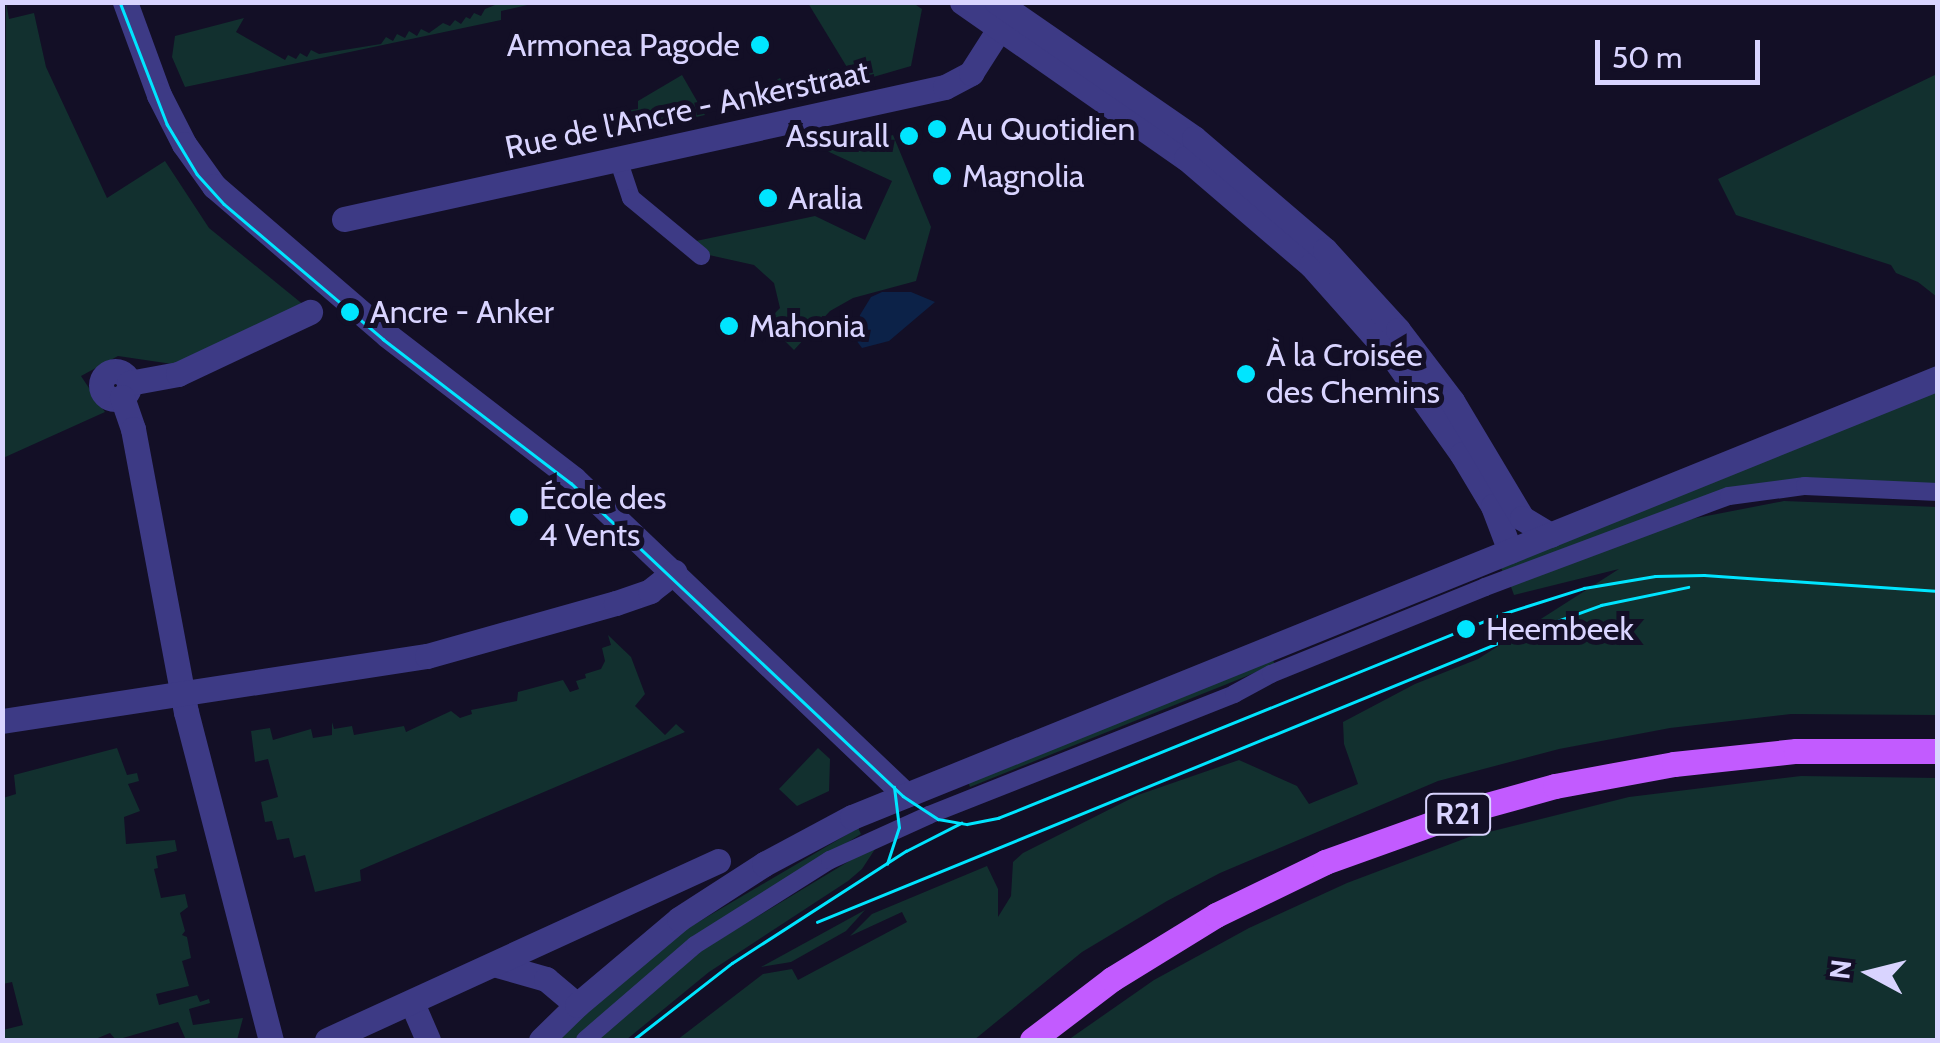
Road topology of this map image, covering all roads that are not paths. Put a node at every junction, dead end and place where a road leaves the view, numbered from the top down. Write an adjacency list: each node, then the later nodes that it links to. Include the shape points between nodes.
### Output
1 (125, 2): 12 (street, via 166,109 214,186 386,335 552,459)
2 (962, 2): 3 (street)
3 (1002, 15): 4 (street, Rue de l'Ancre - Ankerstraat, via 970,73 952,84); 10 (street, via 1194,138 1325,250 1424,363 1522,518); 11 (street, via 1311,265 1393,357 1462,454)
4 (618, 159): 5 (street, Rue de l'Ancre - Ankerstraat); 6 (street, via 631,198)
5 (344, 219)
6 (701, 256)
7 (310, 312): 13 (street, via 178,374 126,390)
8 (1938, 378): 10 (street)
9 (1938, 492): 25 (street, via 1806,486 1729,496 1485,586 830,860 695,945)
10 (1550, 535): 11 (street)
11 (1510, 551): 16 (street)
12 (674, 572): 13 (street, via 632,598 455,649); 16 (street)
13 (182, 695): 14 (street); 21 (street)
14 (2, 721)
15 (1938, 751): 26 (main road, R21, via 1796,751 1674,764 1476,808 1324,862 1216,915 1112,978)
16 (906, 795): 20 (street, via 820,833 714,896)
17 (718, 861): 18 (street)
18 (497, 965): 19 (street); 20 (street, via 546,979)
19 (412, 1003): 22 (street); 23 (street)
20 (577, 1005): 24 (street)
21 (272, 1040)
22 (326, 1040)
23 (428, 1040)
24 (541, 1040)
25 (585, 1040)
26 (1032, 1040)

